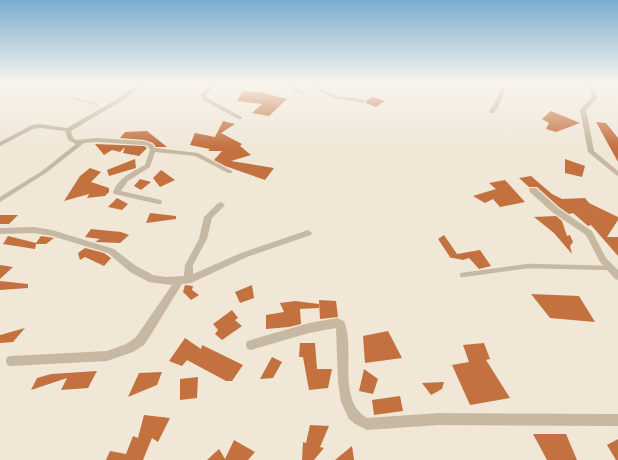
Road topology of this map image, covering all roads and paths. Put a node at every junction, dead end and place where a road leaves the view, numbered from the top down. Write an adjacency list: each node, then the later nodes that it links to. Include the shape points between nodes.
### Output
1 (91, 103): 6 (path)
2 (113, 103): 6 (street)
3 (213, 103): 8 (street)
4 (497, 103): 7 (street)
5 (589, 103): 14 (street, via 583,110 591,152)
6 (106, 108): 9 (street)
7 (492, 112)
8 (240, 118)
9 (68, 130): 10 (street, via 70,139); 11 (street, via 32,127)
10 (82, 142): 12 (street, via 96,140 145,143); 16 (street, via 44,172)
11 (0, 144)
12 (153, 150): 13 (street, via 196,154); 17 (street, via 148,166 119,185 117,192)
13 (230, 172)
14 (618, 174)
15 (533, 190): 21 (street, via 555,210 589,233 603,260)
16 (0, 200)
17 (158, 202)
18 (221, 205): 24 (street, via 208,217 203,239 189,264)
19 (0, 231): 24 (street, via 34,230 52,233 111,251 133,269 152,279)
20 (308, 233): 24 (street, via 244,255)
21 (611, 268): 22 (lane, via 529,266); 23 (street)
22 (462, 275)
23 (618, 276)
24 (184, 280): 26 (street, via 140,341 129,348 107,356)
25 (251, 345): 27 (street, via 309,328 340,324 344,387 350,410 357,419 367,424 439,419)
26 (11, 361)
27 (618, 420)

